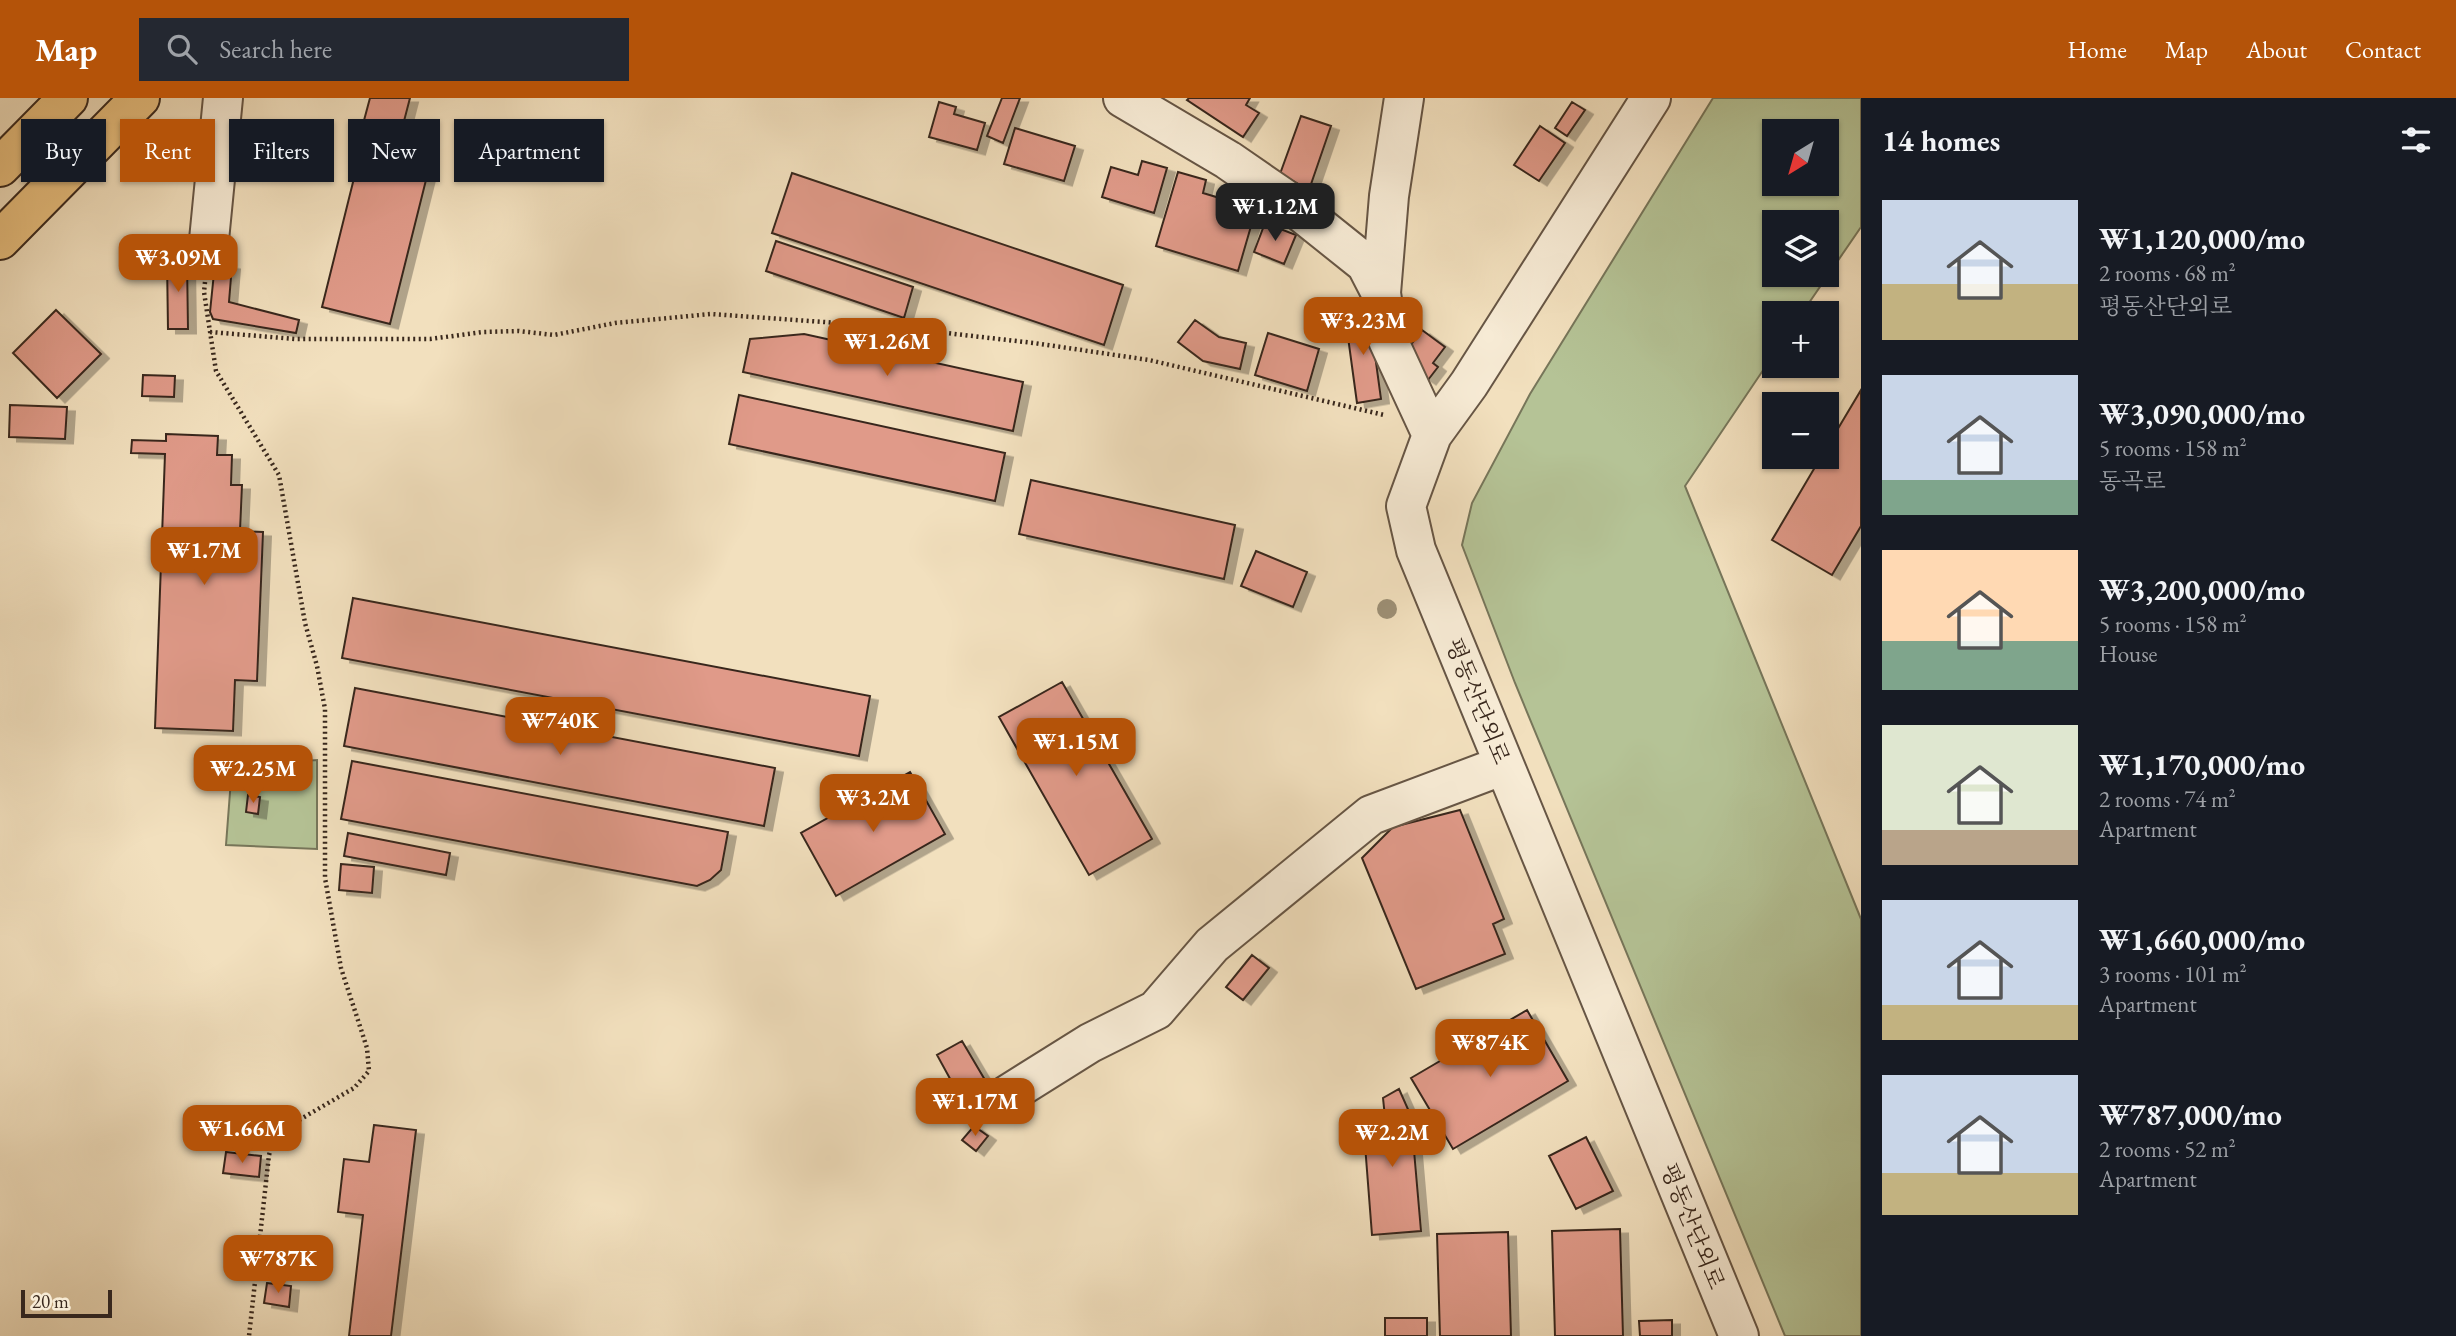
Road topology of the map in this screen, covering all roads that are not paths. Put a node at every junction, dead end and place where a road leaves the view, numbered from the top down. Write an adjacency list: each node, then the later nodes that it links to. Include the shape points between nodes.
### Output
1 (68, 98): 7 (main road)
2 (139, 98): 8 (main road)
3 (223, 98): 9 (street)
4 (1123, 98): 10 (street, via 1286,200 1366,264)
5 (1404, 98): 10 (street)
6 (1651, 98): 11 (street, 평동산단외로)
7 (0, 167)
8 (0, 240)
9 (208, 250)
10 (1381, 293): 11 (street, via 1388,340)
11 (1432, 435): 12 (street, 평동산단외로, via 1406,506 1416,550)
12 (1504, 765): 13 (street, via 1371,815 1212,945 1156,1010 1090,1043); 14 (street, 평동산단외로)
13 (1007, 1095)
14 (1739, 1336)

